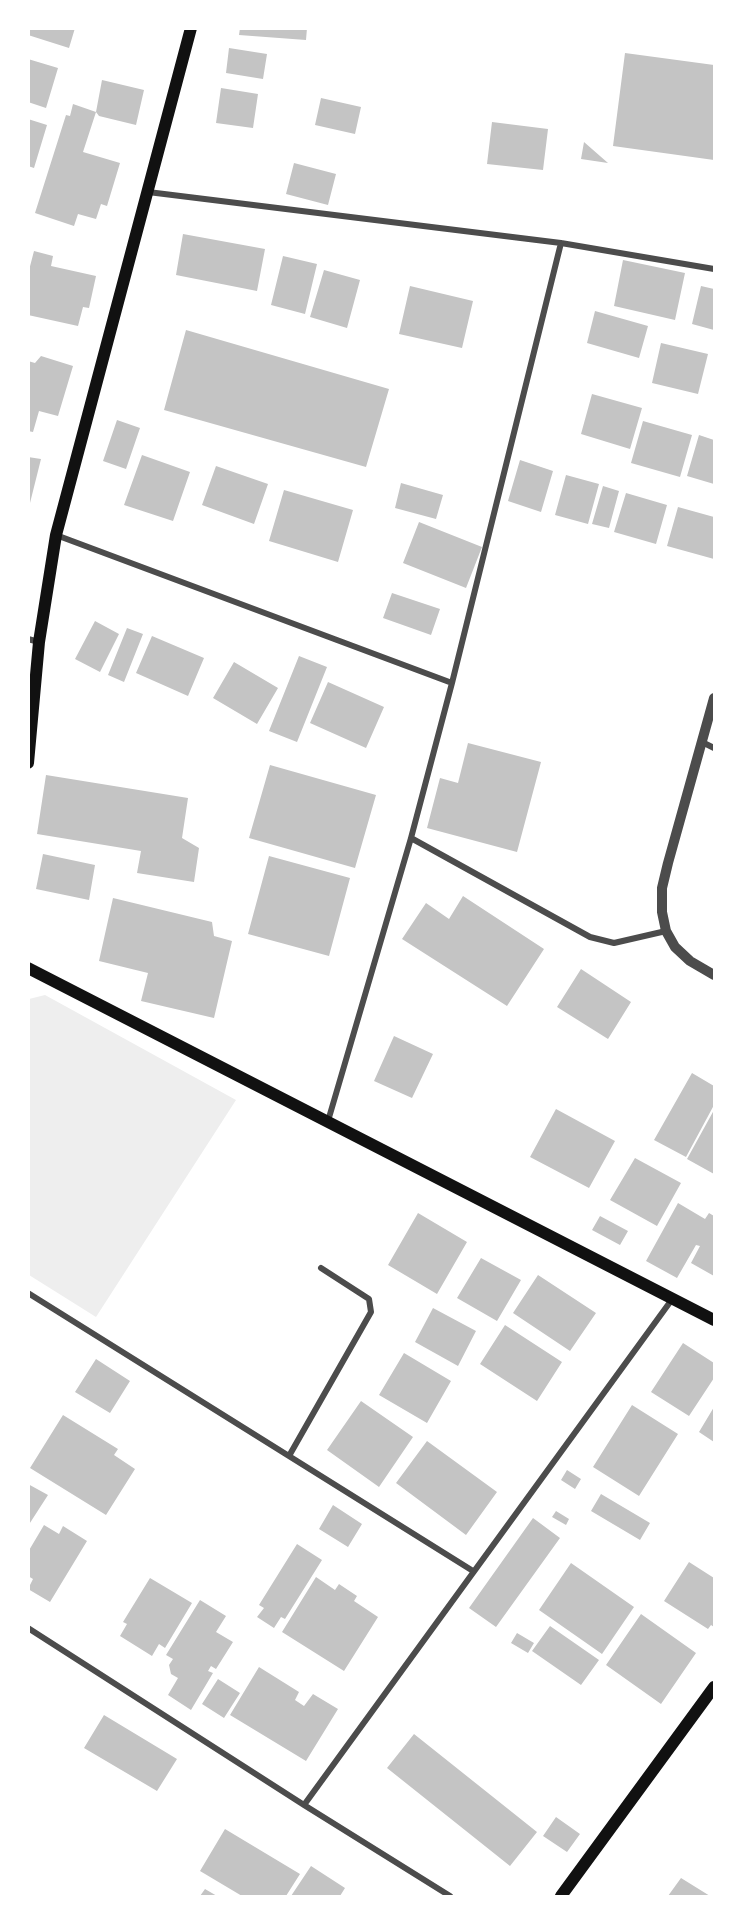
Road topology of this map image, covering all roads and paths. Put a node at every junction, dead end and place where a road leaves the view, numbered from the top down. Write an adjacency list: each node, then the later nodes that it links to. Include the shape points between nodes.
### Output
1 (192, 28): 2 (main road)
2 (148, 192): 3 (street); 5 (main road)
3 (561, 243): 4 (street); 7 (street)
4 (714, 269)
5 (56, 535): 6 (main road); 7 (street)
6 (34, 640): 11 (main road)
7 (453, 683): 12 (street)
8 (714, 698): 9 (street)
9 (702, 742): 10 (street); 13 (street, via 662,888)
10 (714, 748)
11 (28, 763)
12 (411, 838): 13 (street, via 590,937 614,943); 16 (street)
13 (666, 931): 15 (street, via 690,961)
14 (28, 968): 16 (main road)
15 (714, 975)
16 (328, 1121): 19 (main road)
17 (321, 1268): 21 (street, via 369,1299 371,1312)
18 (28, 1293): 21 (street)
19 (673, 1297): 20 (main road); 22 (street)
20 (714, 1320)
21 (289, 1456): 22 (street)
22 (473, 1570): 25 (street)
23 (28, 1628): 25 (street)
24 (714, 1686): 27 (main road)
25 (303, 1805): 26 (street)
26 (450, 1896)
27 (561, 1896)

